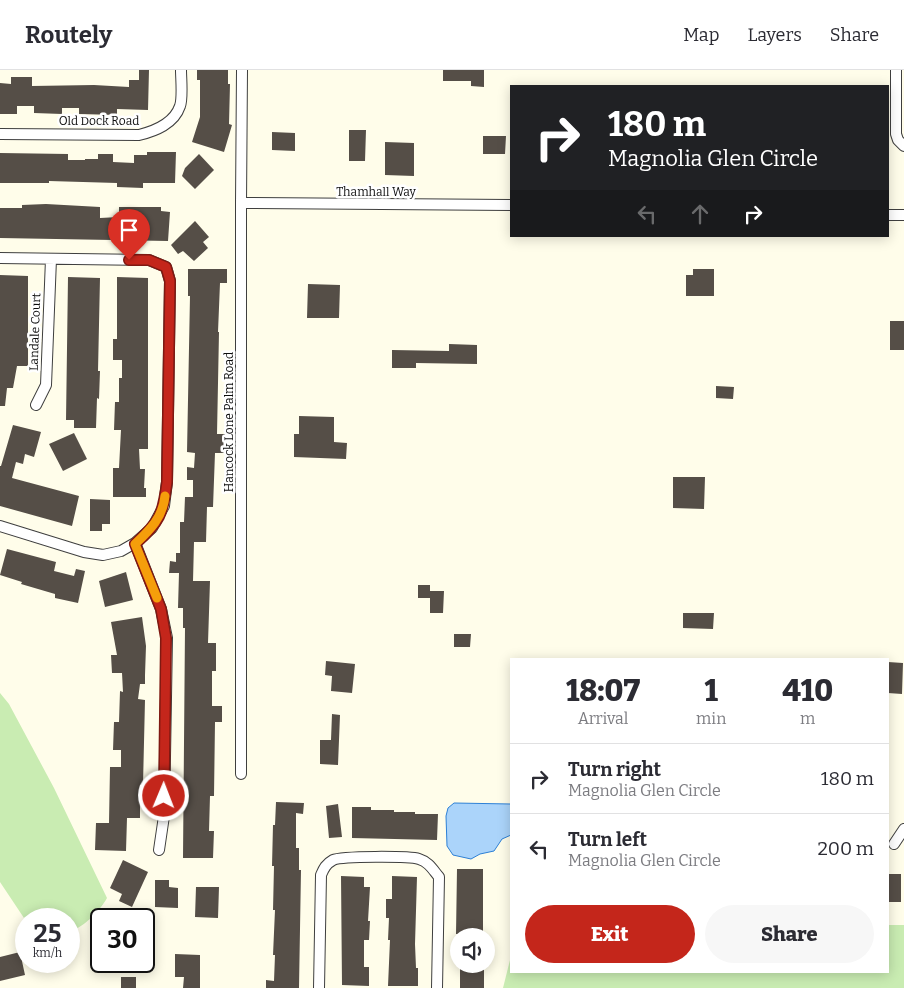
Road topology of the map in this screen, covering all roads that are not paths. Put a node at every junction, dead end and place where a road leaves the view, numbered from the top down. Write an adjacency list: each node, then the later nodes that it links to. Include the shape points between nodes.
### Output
1 (181, 70): 4 (street, Old Dock Road, via 180,106 170,121 154,131 139,136)
2 (242, 70): 6 (street, Hancock Lone Palm Road)
3 (896, 70): 5 (street, via 896,134)
4 (0, 134)
5 (904, 146)
6 (241, 203): 7 (street, Thamhall Way); 15 (street, Hancock Lone Palm Road)
7 (510, 205)
8 (889, 215): 9 (street)
9 (904, 215)
10 (0, 258): 11 (street)
11 (51, 259): 12 (street, Landale Court, via 46,385); 14 (street, via 149,260 166,267 170,281 167,482 164,506 152,528)
12 (36, 404)
13 (0, 526): 14 (street, via 103,555)
14 (135, 544): 18 (street, via 161,609 166,638 164,816)
15 (241, 774)
16 (904, 829): 17 (street)
17 (894, 844)
18 (159, 850)
19 (319, 988): 20 (street, via 321,875 327,864 335,859 364,858 418,859 428,863 440,877)
20 (437, 988)

